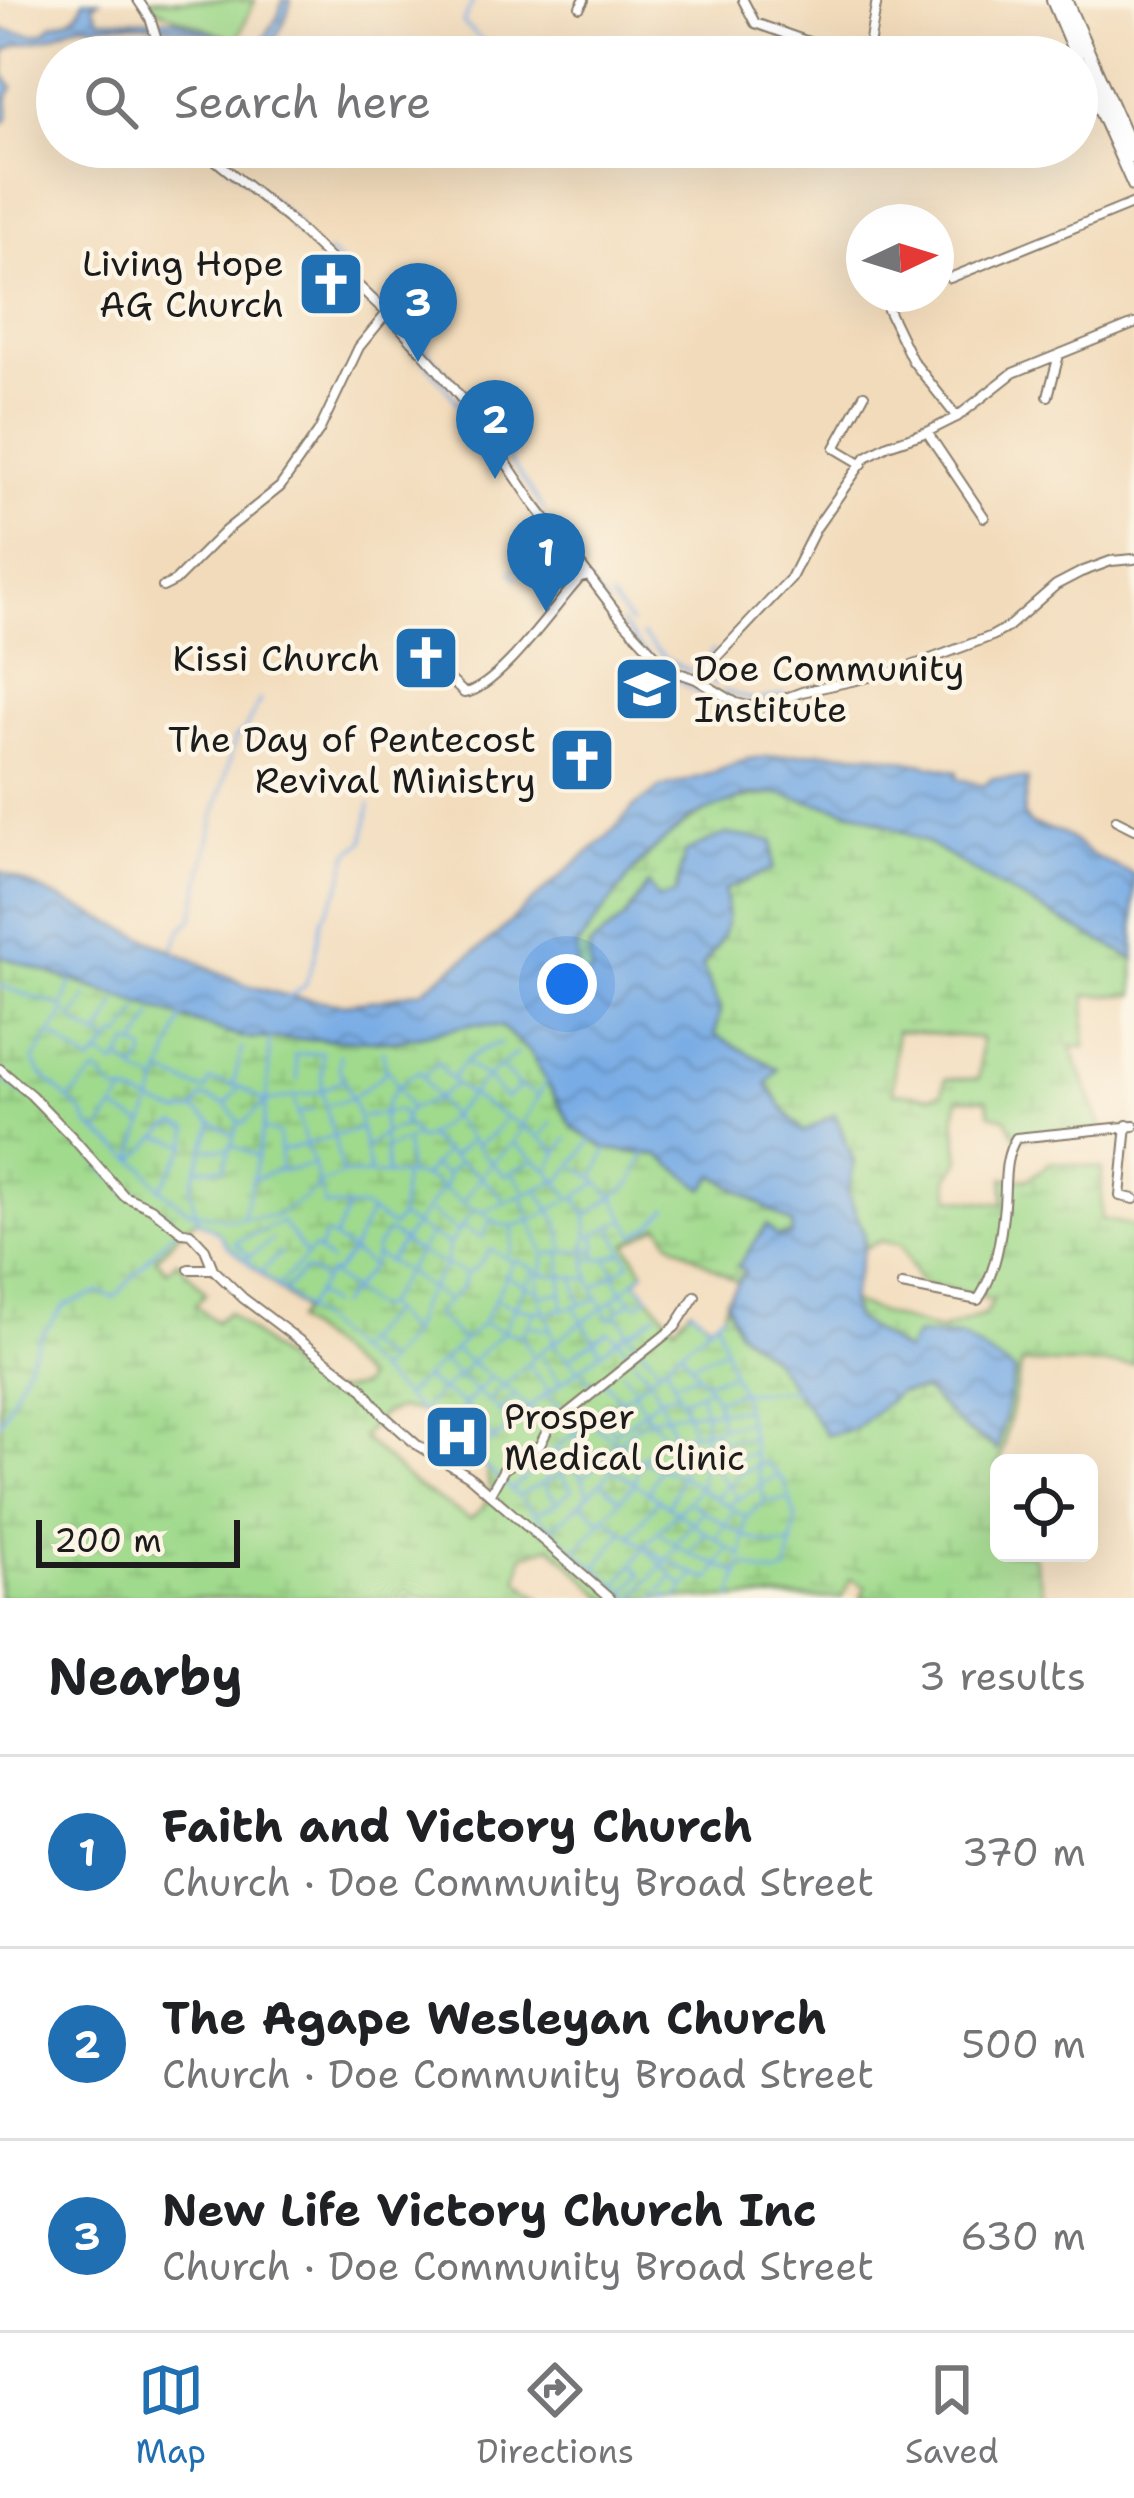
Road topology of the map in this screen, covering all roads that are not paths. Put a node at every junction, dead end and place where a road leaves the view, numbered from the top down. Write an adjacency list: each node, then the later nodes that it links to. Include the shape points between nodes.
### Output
1 (138, 0): 6 (street)
2 (743, 0): 7 (street, via 755,23)
3 (877, 0): 8 (street)
4 (1054, 0): 9 (main road)
5 (1065, 0): 10 (main road)
6 (156, 36)
7 (792, 36)
8 (871, 36)
9 (1069, 36)
10 (1073, 36)
11 (1098, 94): 13 (main road)
12 (1098, 104): 15 (main road)
13 (1134, 157)
14 (225, 168): 19 (street)
15 (1134, 185)
16 (1134, 203): 17 (street)
17 (954, 276)
18 (889, 312): 24 (street, via 912,360)
19 (387, 313): 29 (street, via 472,412); 30 (street, via 358,347 319,431 280,487)
20 (1134, 324): 21 (street)
21 (1059, 353): 23 (street); 24 (street, via 1012,374)
22 (864, 395): 26 (street, via 835,448)
23 (1048, 396)
24 (957, 416): 25 (street)
25 (927, 432): 26 (street); 27 (street)
26 (862, 464): 32 (street, via 791,578)
27 (984, 518)
28 (1134, 559): 32 (street, via 1081,572 992,636 902,670 748,706)
29 (587, 576): 31 (street, via 472,693); 32 (street, via 659,659)
30 (163, 587)
31 (440, 670)
32 (696, 680)
33 (1116, 820): 34 (street)
34 (1134, 830)
35 (0, 1069): 39 (street, via 124,1196 190,1233)
36 (1130, 1126): 37 (street, via 1120,1196); 40 (street, via 1016,1138 999,1242 978,1300)
37 (1134, 1199)
38 (189, 1269): 39 (street)
39 (213, 1269): 42 (street, via 361,1387 417,1445)
40 (902, 1285)
41 (695, 1296): 42 (street, via 675,1327 548,1429 540,1445 504,1469)
42 (490, 1494): 43 (street)
43 (608, 1597)

